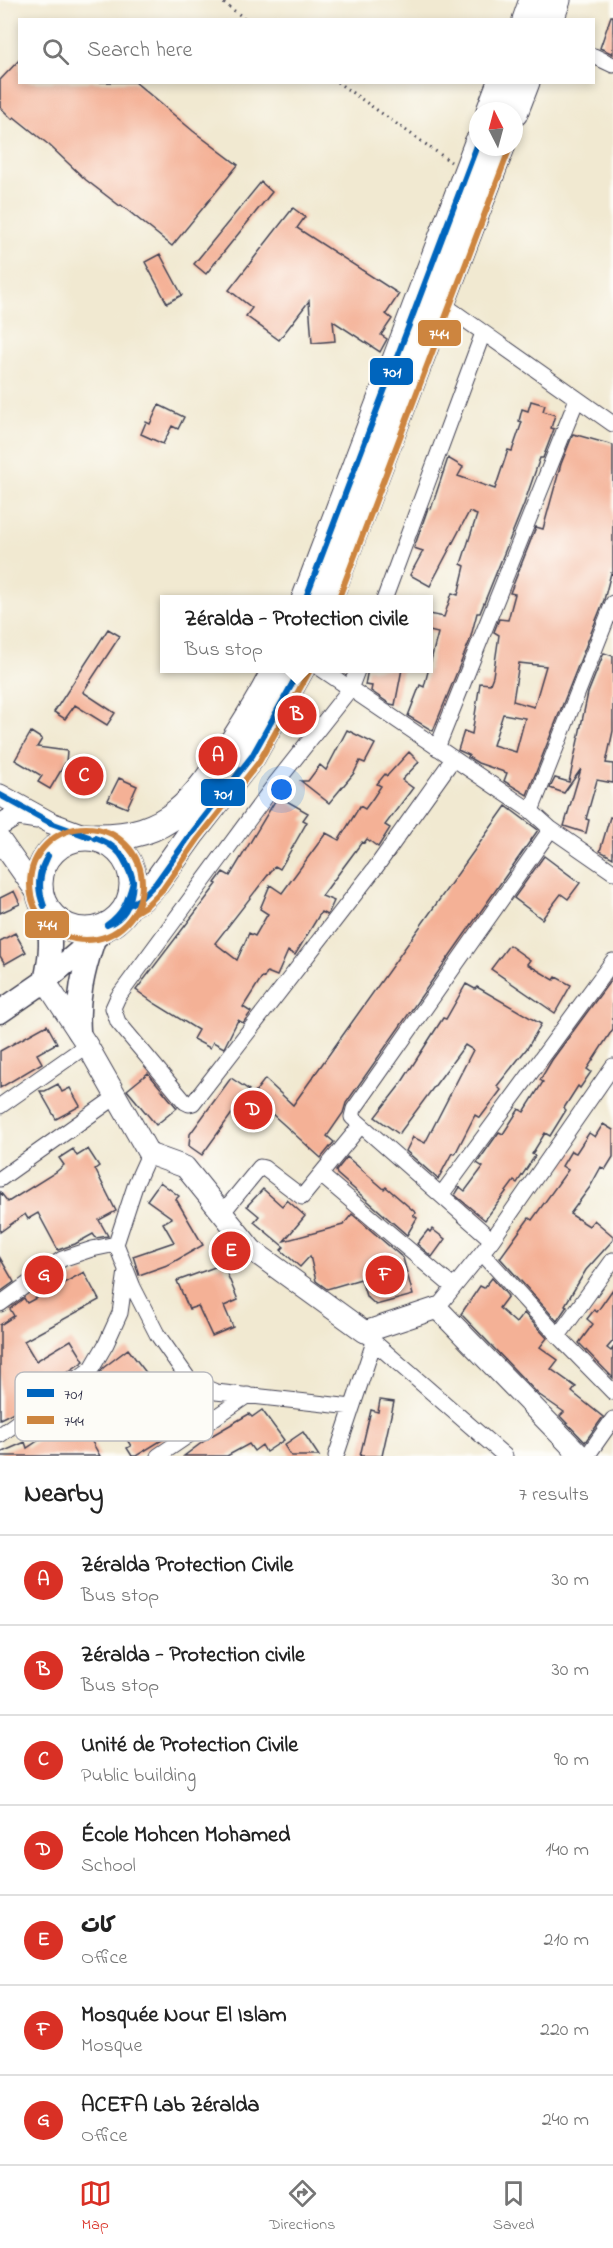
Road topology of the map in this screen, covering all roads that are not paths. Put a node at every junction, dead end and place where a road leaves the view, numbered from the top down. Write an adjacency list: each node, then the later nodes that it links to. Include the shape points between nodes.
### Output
1 (533, 0): 3 (highway)
2 (557, 0): 4 (highway)
3 (527, 18)
4 (551, 18)
5 (595, 56): 6 (street)
6 (613, 64)
7 (500, 84): 9 (highway)
8 (525, 84): 10 (highway)
9 (493, 102)
10 (518, 102)
11 (473, 156): 17 (highway)
12 (497, 156): 13 (highway)
13 (440, 302): 14 (street); 18 (highway)
14 (483, 333): 15 (street); 19 (street)
15 (577, 399): 16 (street); 26 (street)
16 (613, 424)
17 (307, 595)
18 (330, 595)
19 (386, 595)
20 (613, 603): 29 (street)
21 (274, 673): 33 (highway, via 196,797 147,829 122,836)
22 (299, 673): 37 (highway, via 252,756 149,892)
23 (326, 673): 25 (street)
24 (356, 673): 25 (street)
25 (350, 690): 26 (street); 27 (street, via 275,784 113,1008 118,1022 185,1102 193,1103 208,1084 376,867)
26 (437, 748): 27 (street)
27 (453, 759): 29 (street)
28 (0, 795): 30 (street)
29 (531, 811): 32 (street)
30 (51, 823): 31 (street, via 21,814); 33 (street)
31 (0, 825)
32 (551, 829): 35 (street); 45 (street, via 354,1109 352,1117)
33 (92, 837): 36 (highway, via 74,838 49,854 38,882); 37 (highway, via 117,848 131,869 133,881)
34 (0, 840): 36 (street)
35 (613, 872)
36 (43, 904): 37 (highway, via 56,921 75,930 97,930); 39 (main road, via 51,952)
37 (111, 923): 39 (main road); 41 (main road, via 82,976 79,994)
38 (613, 961): 49 (street)
39 (45, 981): 40 (main road); 41 (street)
40 (0, 1012)
41 (83, 1038): 43 (street); 44 (street)
42 (613, 1066): 51 (street)
43 (117, 1096): 46 (street); 48 (street)
44 (0, 1106)
45 (361, 1125): 47 (street); 49 (street)
46 (149, 1154): 50 (street, via 185,1167); 52 (street)
47 (321, 1175): 50 (street, via 300,1197 258,1167); 56 (street)
48 (0, 1179)
49 (441, 1195): 51 (street)
50 (223, 1212): 60 (street, via 252,1250)
51 (492, 1240): 53 (street)
52 (116, 1244): 55 (street); 57 (street, via 62,1258)
53 (482, 1253): 56 (street); 59 (street)
54 (613, 1260): 59 (street)
55 (127, 1268): 61 (street, via 120,1313 106,1344); 62 (street, via 157,1334)
56 (453, 1287): 58 (street)
57 (0, 1305)
58 (437, 1308): 60 (street); 75 (street)
59 (558, 1336): 64 (street)
60 (370, 1337): 66 (street); 74 (street)
61 (87, 1372)
62 (184, 1372)
63 (213, 1391): 65 (street)
64 (613, 1392)
65 (248, 1395): 66 (street); 67 (street)
66 (352, 1407): 73 (street)
67 (213, 1419)
68 (613, 1419): 76 (street)
69 (15, 1424): 70 (street)
70 (0, 1435)
71 (180, 1441): 72 (street)
72 (158, 1456)
73 (336, 1456)
74 (505, 1456)
75 (581, 1456)
76 (587, 1456)

